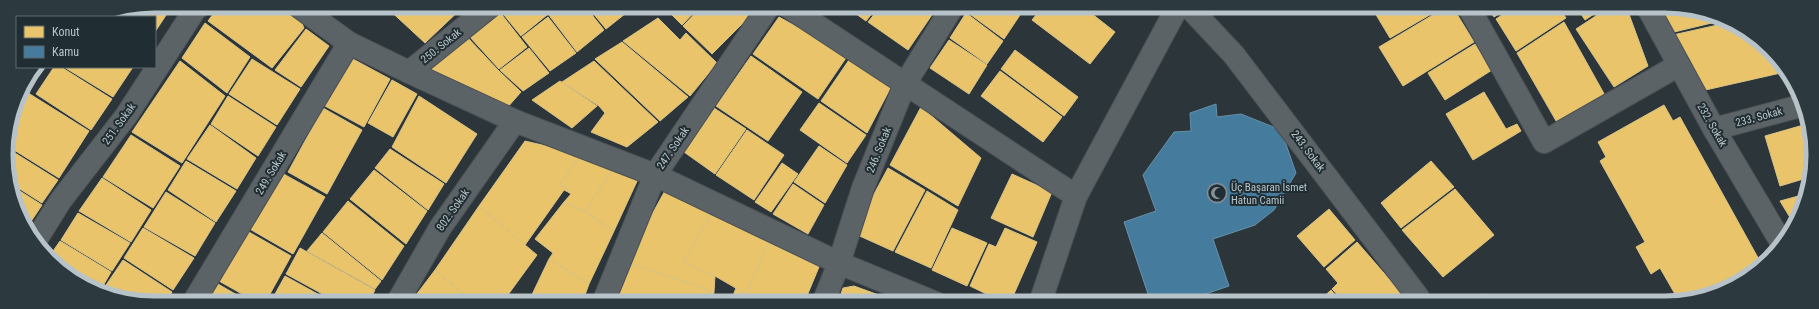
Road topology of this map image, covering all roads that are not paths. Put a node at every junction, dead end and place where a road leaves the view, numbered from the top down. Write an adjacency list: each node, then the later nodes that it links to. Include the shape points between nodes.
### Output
1 (193, 13): 20 (street, 251. Sokak, via 126,116 61,200)
2 (308, 13): 11 (street)
3 (482, 13): 13 (street, 250. Sokak)
4 (764, 13): 18 (street, 247. Sokak)
5 (798, 13): 14 (street)
6 (949, 13): 14 (street, 246. Sokak)
7 (1174, 13): 19 (street)
8 (1195, 13): 29 (street, 243. Sokak, via 1234,55)
9 (1472, 13): 12 (street, via 1544,142)
10 (1651, 13): 12 (street, 232. Sokak)
11 (349, 43): 13 (street); 23 (street, 249. Sokak)
12 (1679, 65): 17 (street, 232. Sokak)
13 (409, 72): 16 (street)
14 (905, 84): 19 (street); 22 (street, 246. Sokak, via 863,188)
15 (1797, 107): 17 (street, 233. Sokak)
16 (515, 121): 18 (street); 24 (street, 802. Sokak, via 440,228)
17 (1714, 129): 21 (street, 232. Sokak)
18 (655, 175): 22 (street); 25 (street, 247. Sokak)
19 (1076, 196): 28 (street)
20 (39, 236)
21 (1779, 238)
22 (839, 263): 26 (street, 246. Sokak); 27 (street)
23 (197, 296)
24 (401, 296)
25 (606, 296)
26 (826, 296)
27 (919, 296)
28 (1042, 296)
29 (1418, 296)

